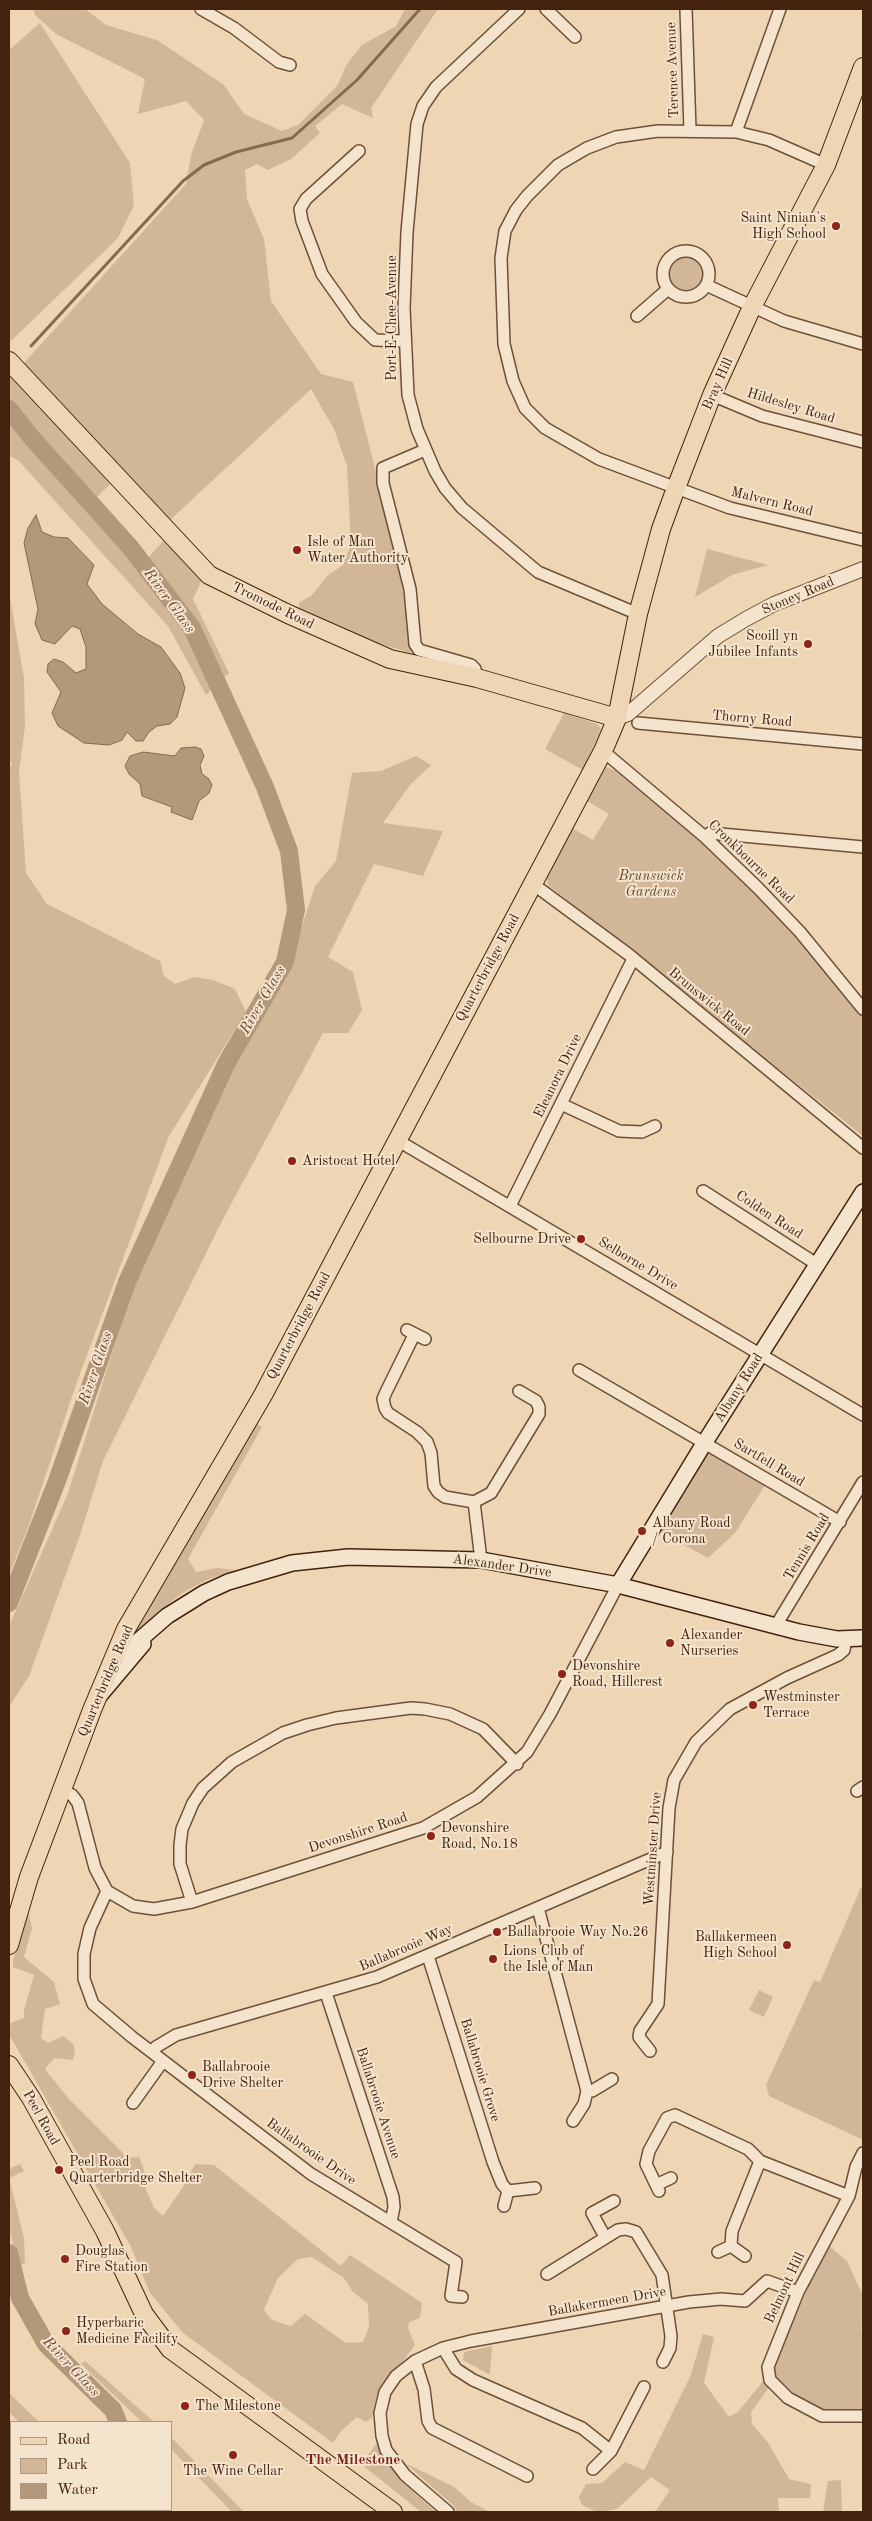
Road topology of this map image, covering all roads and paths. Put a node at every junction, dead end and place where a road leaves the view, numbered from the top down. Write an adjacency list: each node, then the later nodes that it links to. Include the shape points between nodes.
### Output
1 (201, 9): 7 (street, via 234,28 279,62)
2 (519, 9): 19 (street, Port-E-Chee-Avenue, via 436,87 423,106 417,124 407,232)
3 (546, 9): 6 (street)
4 (686, 9): 9 (street, Terence Avenue)
5 (780, 9): 10 (street)
6 (575, 37)
7 (292, 66)
8 (863, 67): 12 (main road, Bray Hill)
9 (690, 130): 10 (street, Malvern Road); 25 (street, Malvern Road, via 616,137 587,148 558,165 516,210 505,232 501,258 504,344 513,381 525,408 545,428 599,459)
10 (736, 132): 12 (street, Malvern Road, via 769,140)
11 (359, 151): 14 (street, via 312,192)
12 (826, 165): 17 (main road, Bray Hill)
13 (288, 205): 14 (street)
14 (300, 209): 19 (street, via 304,230 322,274 356,322 375,340)
15 (706, 285): 16 (street, via 696,295 688,297); 16 (street, via 709,272 704,259 693,252 680,251 668,258 665,264 663,277); 17 (street)
16 (668, 289): 18 (street)
17 (752, 308): 20 (street, via 804,328); 22 (main road, Bray Hill)
18 (637, 316)
19 (404, 341): 24 (street, Port-E-Chee-Avenue, via 408,395)
20 (863, 344)
21 (9, 361): 29 (main road, Tromode Road, via 209,575 372,652)
22 (712, 395): 23 (street, Hildesley Road, via 762,416); 25 (main road, Bray Hill)
23 (863, 442)
24 (425, 450): 28 (street, Port-E-Chee-Avenue, via 445,488 462,508 531,566 563,584); 29 (street, via 383,468 383,483 410,589 415,644 419,650 471,666)
25 (676, 488): 26 (street, Malvern Road, via 730,508); 28 (main road, Bray Hill, via 661,529)
26 (863, 540)
27 (863, 569): 30 (street, Stoney Road, via 774,604 746,619 718,636 635,709)
28 (638, 614): 30 (main road, Bray Hill)
29 (477, 678): 30 (main road, Tromode Road)
30 (617, 718): 33 (main road, Quarterbridge Road)
31 (638, 724): 32 (street, Thorny Road)
32 (863, 744)
33 (604, 751): 34 (street, Cronkbourne Road); 36 (main road, Quarterbridge Road)
34 (705, 837): 35 (street, via 710,833); 38 (street, Cronkbourne Road, via 800,932)
35 (863, 846)
36 (533, 884): 37 (street, Brunswick Road); 41 (main road, Quarterbridge Road)
37 (633, 959): 39 (street, Eleanora Drive); 42 (street, Brunswick Road)
38 (863, 1009)
39 (561, 1104): 40 (street, via 620,1130 642,1132); 45 (street, Eleanora Drive)
40 (656, 1126)
41 (397, 1140): 45 (street, Selborne Drive); 62 (main road, Quarterbridge Road, via 258,1403 126,1630)
42 (863, 1148)
43 (703, 1191): 46 (street, Colden Road)
44 (863, 1192): 46 (main road, Albany Road)
45 (510, 1206): 48 (street, Selborne Drive)
46 (818, 1265): 48 (main road, Albany Road)
47 (425, 1339): 54 (street, via 410,1333 386,1392 385,1408 427,1442 434,1486 438,1492 445,1497)
48 (761, 1354): 51 (street, Selborne Drive); 52 (main road, Albany Road)
49 (579, 1370): 52 (street, Sartfell Road)
50 (519, 1391): 54 (street, via 536,1401 539,1414 491,1492)
51 (863, 1415)
52 (705, 1442): 55 (street, Sartfell Road); 57 (main road, Albany Road)
53 (863, 1482): 55 (street, Tennis Road)
54 (474, 1502): 56 (street)
55 (840, 1522): 58 (street, Tennis Road)
56 (481, 1560): 57 (main road, Alexander Drive); 59 (main road, Alexander Drive, via 348,1557 292,1563 228,1582 204,1593 167,1616)
57 (618, 1585): 58 (main road, Alexander Drive); 64 (street, Devonshire Road, via 550,1714)
58 (775, 1627): 61 (main road, Alexander Drive)
59 (152, 1630): 62 (main road, Alexander Drive); 63 (main road, Alexander Drive, via 110,1686)
60 (863, 1638): 61 (main road, Alexander Drive)
61 (846, 1639): 66 (street, Westminster Drive, via 844,1650 838,1655 730,1709 696,1742 672,1788)
62 (110, 1666): 63 (main road, Quarterbridge Road)
63 (96, 1698): 65 (main road, Quarterbridge Road)
64 (516, 1764): 68 (street, Devonshire Road, via 466,1805 423,1828); 68 (street, via 483,1729 450,1714 425,1709 345,1717 283,1733 232,1762 203,1788 193,1803 182,1829 180,1845 180,1864)
65 (63, 1790): 67 (street, via 78,1803 95,1868); 70 (main road, Quarterbridge Road, via 27,1884)
66 (666, 1852): 69 (street, Ballabrooie Way); 73 (street, Westminster Drive, via 658,2004 639,2037)
67 (107, 1891): 68 (street, Devonshire Road, via 133,1906 148,1908); 74 (street, Ballabrooie Drive, via 90,1928 84,1954 88,1994 100,2010)
68 (192, 1902)
69 (538, 1908): 71 (street, Ballabrooie Way); 78 (street)
70 (9, 1946)
71 (428, 1956): 72 (street, Ballabrooie Way); 85 (street, Ballabrooie Grove, via 493,2162)
72 (326, 1993): 74 (street, Ballabrooie Way, via 176,2035); 89 (street, Ballabrooie Avenue, via 393,2197)
73 (650, 2051)
74 (152, 2052): 75 (street, Ballabrooie Drive)
75 (164, 2061): 79 (street); 89 (street, Ballabrooie Drive, via 311,2174)
76 (9, 2065): 106 (main road, Peel Road, via 31,2098 105,2231 144,2314 170,2349)
77 (612, 2079): 78 (street)
78 (587, 2092): 80 (street, via 584,2104)
79 (132, 2103)
80 (573, 2121)
81 (863, 2153): 86 (street, Belmont Hill)
82 (760, 2161): 83 (street, via 748,2149 675,2115 667,2118 649,2151 646,2164 658,2188); 86 (street); 91 (street, via 732,2231)
83 (671, 2178)
84 (535, 2188): 85 (street)
85 (508, 2191): 88 (street)
86 (849, 2196): 95 (street, Belmont Hill)
87 (614, 2200): 90 (street, via 592,2213)
88 (504, 2206)
89 (391, 2222): 96 (street, Ballabrooie Drive, via 456,2262)
90 (605, 2237): 94 (street); 97 (street, via 626,2228 636,2232 659,2267)
91 (731, 2246): 92 (street); 93 (street)
92 (718, 2252)
93 (745, 2256)
94 (547, 2274)
95 (798, 2292): 97 (street, Ballakermeen Drive, via 767,2281 745,2301 721,2299); 102 (street, Belmont Hill, via 768,2367 770,2380 788,2398 822,2416)
96 (451, 2296)
97 (667, 2306): 98 (street, Ballakermeen Drive); 100 (street, via 671,2336 670,2348)
98 (443, 2348): 99 (street, Ballakermeen Drive); 103 (street, via 456,2369 473,2380 582,2428)
99 (415, 2361): 105 (street, via 432,2428); 107 (street, Ballakermeen Drive, via 404,2368 385,2392 380,2413 382,2436 386,2450 405,2475)
100 (663, 2362)
101 (644, 2387): 103 (street)
102 (863, 2416)
103 (611, 2451): 104 (street)
104 (592, 2468)
105 (527, 2476)
106 (393, 2512)
107 (448, 2512)

